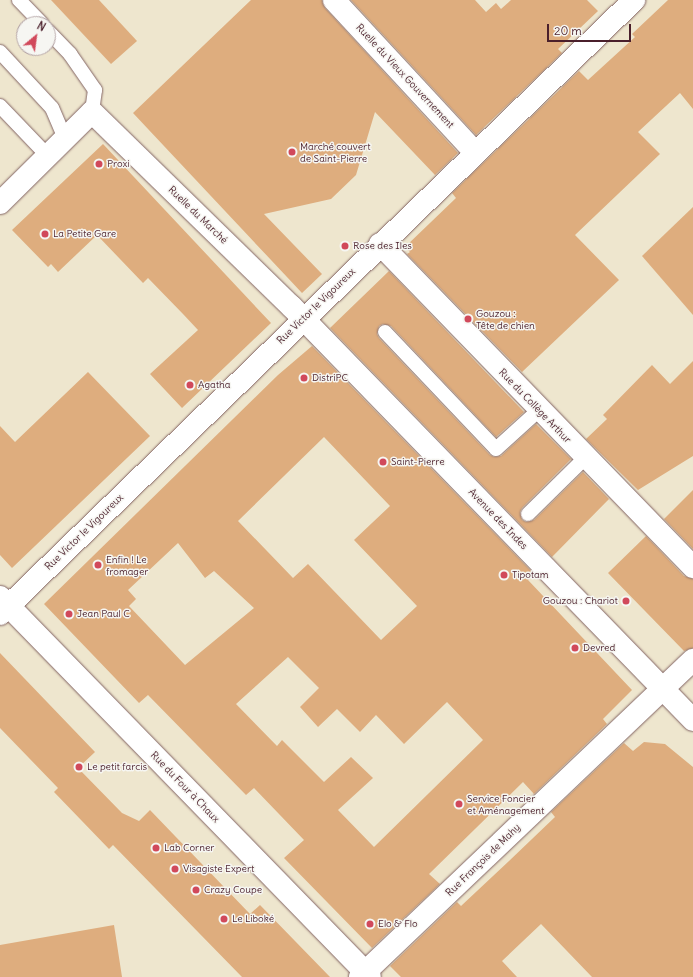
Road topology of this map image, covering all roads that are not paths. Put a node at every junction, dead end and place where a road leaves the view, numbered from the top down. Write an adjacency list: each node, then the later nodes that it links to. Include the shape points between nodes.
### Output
1 (19, 0): 4 (lane)
2 (334, 0): 10 (street, Ruelle du Vieux Gouvernement)
3 (634, 0): 10 (street, Rue Victor le Vigoureux)
4 (34, 16)
5 (56, 39): 8 (lane, via 70,54 95,90)
6 (0, 52): 9 (lane, via 52,108)
7 (0, 106): 11 (lane)
8 (92, 112): 9 (street); 14 (street, Ruelle du Marché)
9 (65, 139): 11 (street)
10 (475, 152): 13 (street, Rue Victor le Vigoureux)
11 (48, 156): 12 (street)
12 (0, 203)
13 (380, 244): 14 (street, Rue Victor le Vigoureux); 16 (street, Rue du Collège Arthur)
14 (303, 319): 20 (street, Rue Victor le Vigoureux); 22 (street, Avenue des Indes)
15 (385, 332): 16 (lane, via 496,449)
16 (539, 410): 17 (street, Rue du Collège Arthur)
17 (585, 458): 18 (lane); 19 (street, Rue du Collège Arthur)
18 (528, 514)
19 (693, 567)
20 (3, 606): 24 (street, Rue du Four à Chaux)
21 (693, 660): 22 (street, Rue François de Mahy)
22 (663, 690): 23 (street, Avenue des Indes); 24 (street, Rue François de Mahy)
23 (693, 720)
24 (365, 975)

